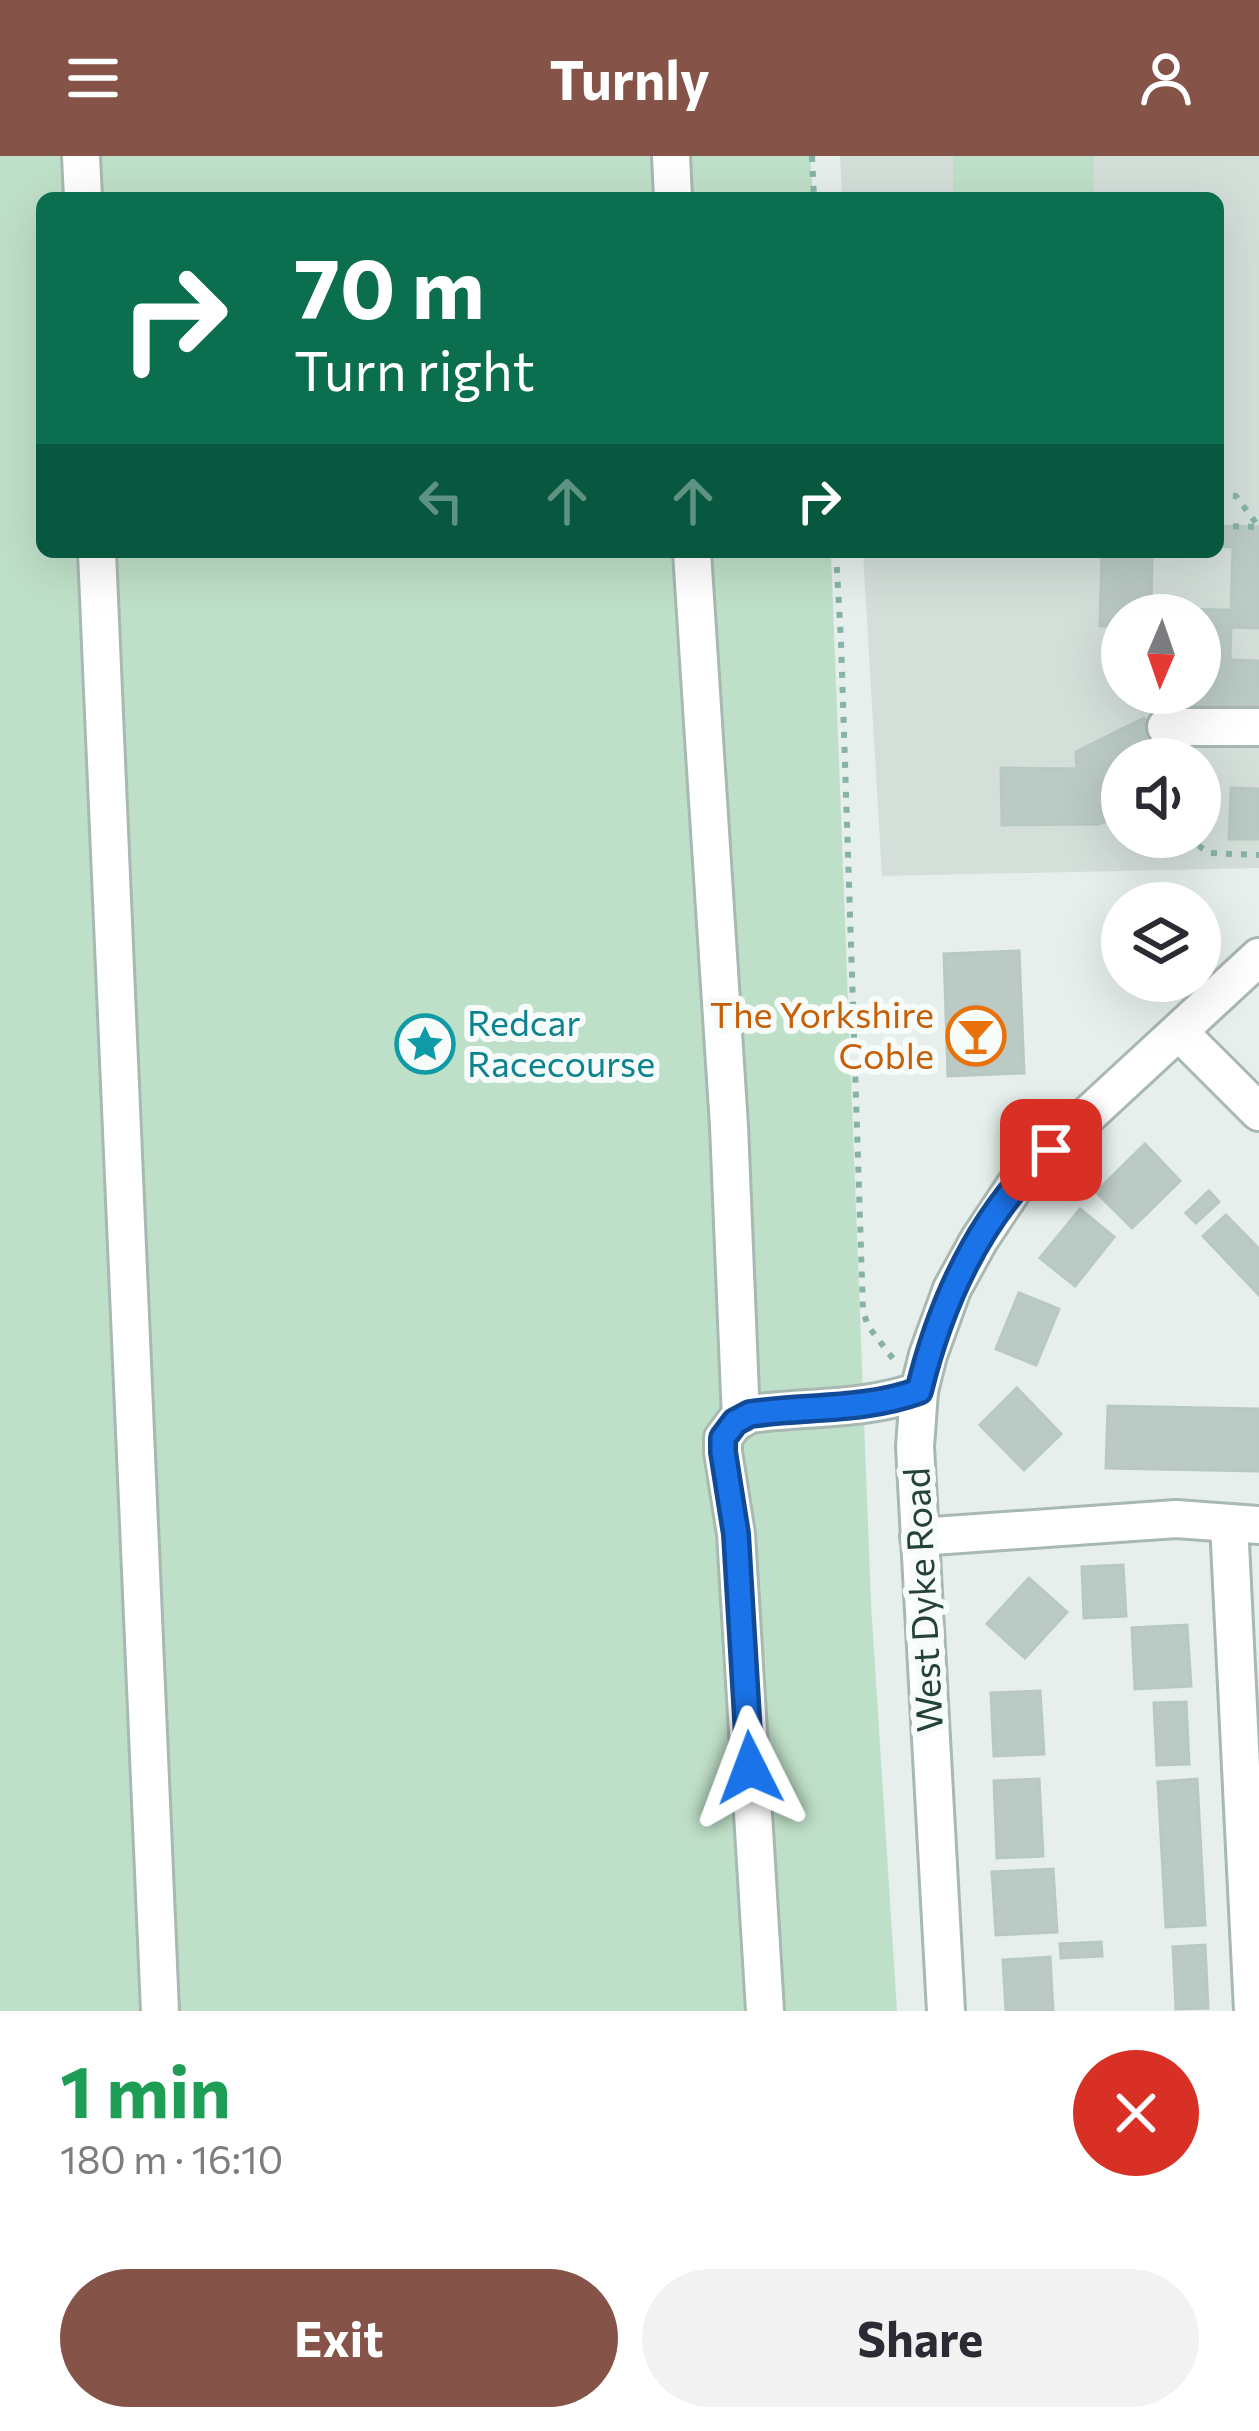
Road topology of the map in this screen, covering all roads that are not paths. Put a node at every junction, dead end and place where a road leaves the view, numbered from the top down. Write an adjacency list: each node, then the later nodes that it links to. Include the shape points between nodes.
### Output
1 (82, 156): 3 (street)
2 (671, 156): 4 (street)
3 (83, 192)
4 (673, 192)
5 (97, 558): 16 (street)
6 (692, 558): 13 (street)
7 (1166, 727): 8 (street)
8 (1259, 727)
9 (1259, 957): 10 (street, West Dyke Road)
10 (1180, 1033): 11 (street); 12 (street, West Dyke Road, via 1021,1177 952,1289)
11 (1259, 1112)
12 (919, 1391): 13 (street, via 889,1402); 15 (street, West Dyke Road)
13 (741, 1419): 17 (street, via 723,1438 723,1452 736,1534)
14 (1244, 1524): 15 (street, via 1176,1519); 19 (street)
15 (919, 1537): 18 (street, West Dyke Road)
16 (160, 2011)
17 (765, 2011)
18 (946, 2011)
19 (1253, 2011)

